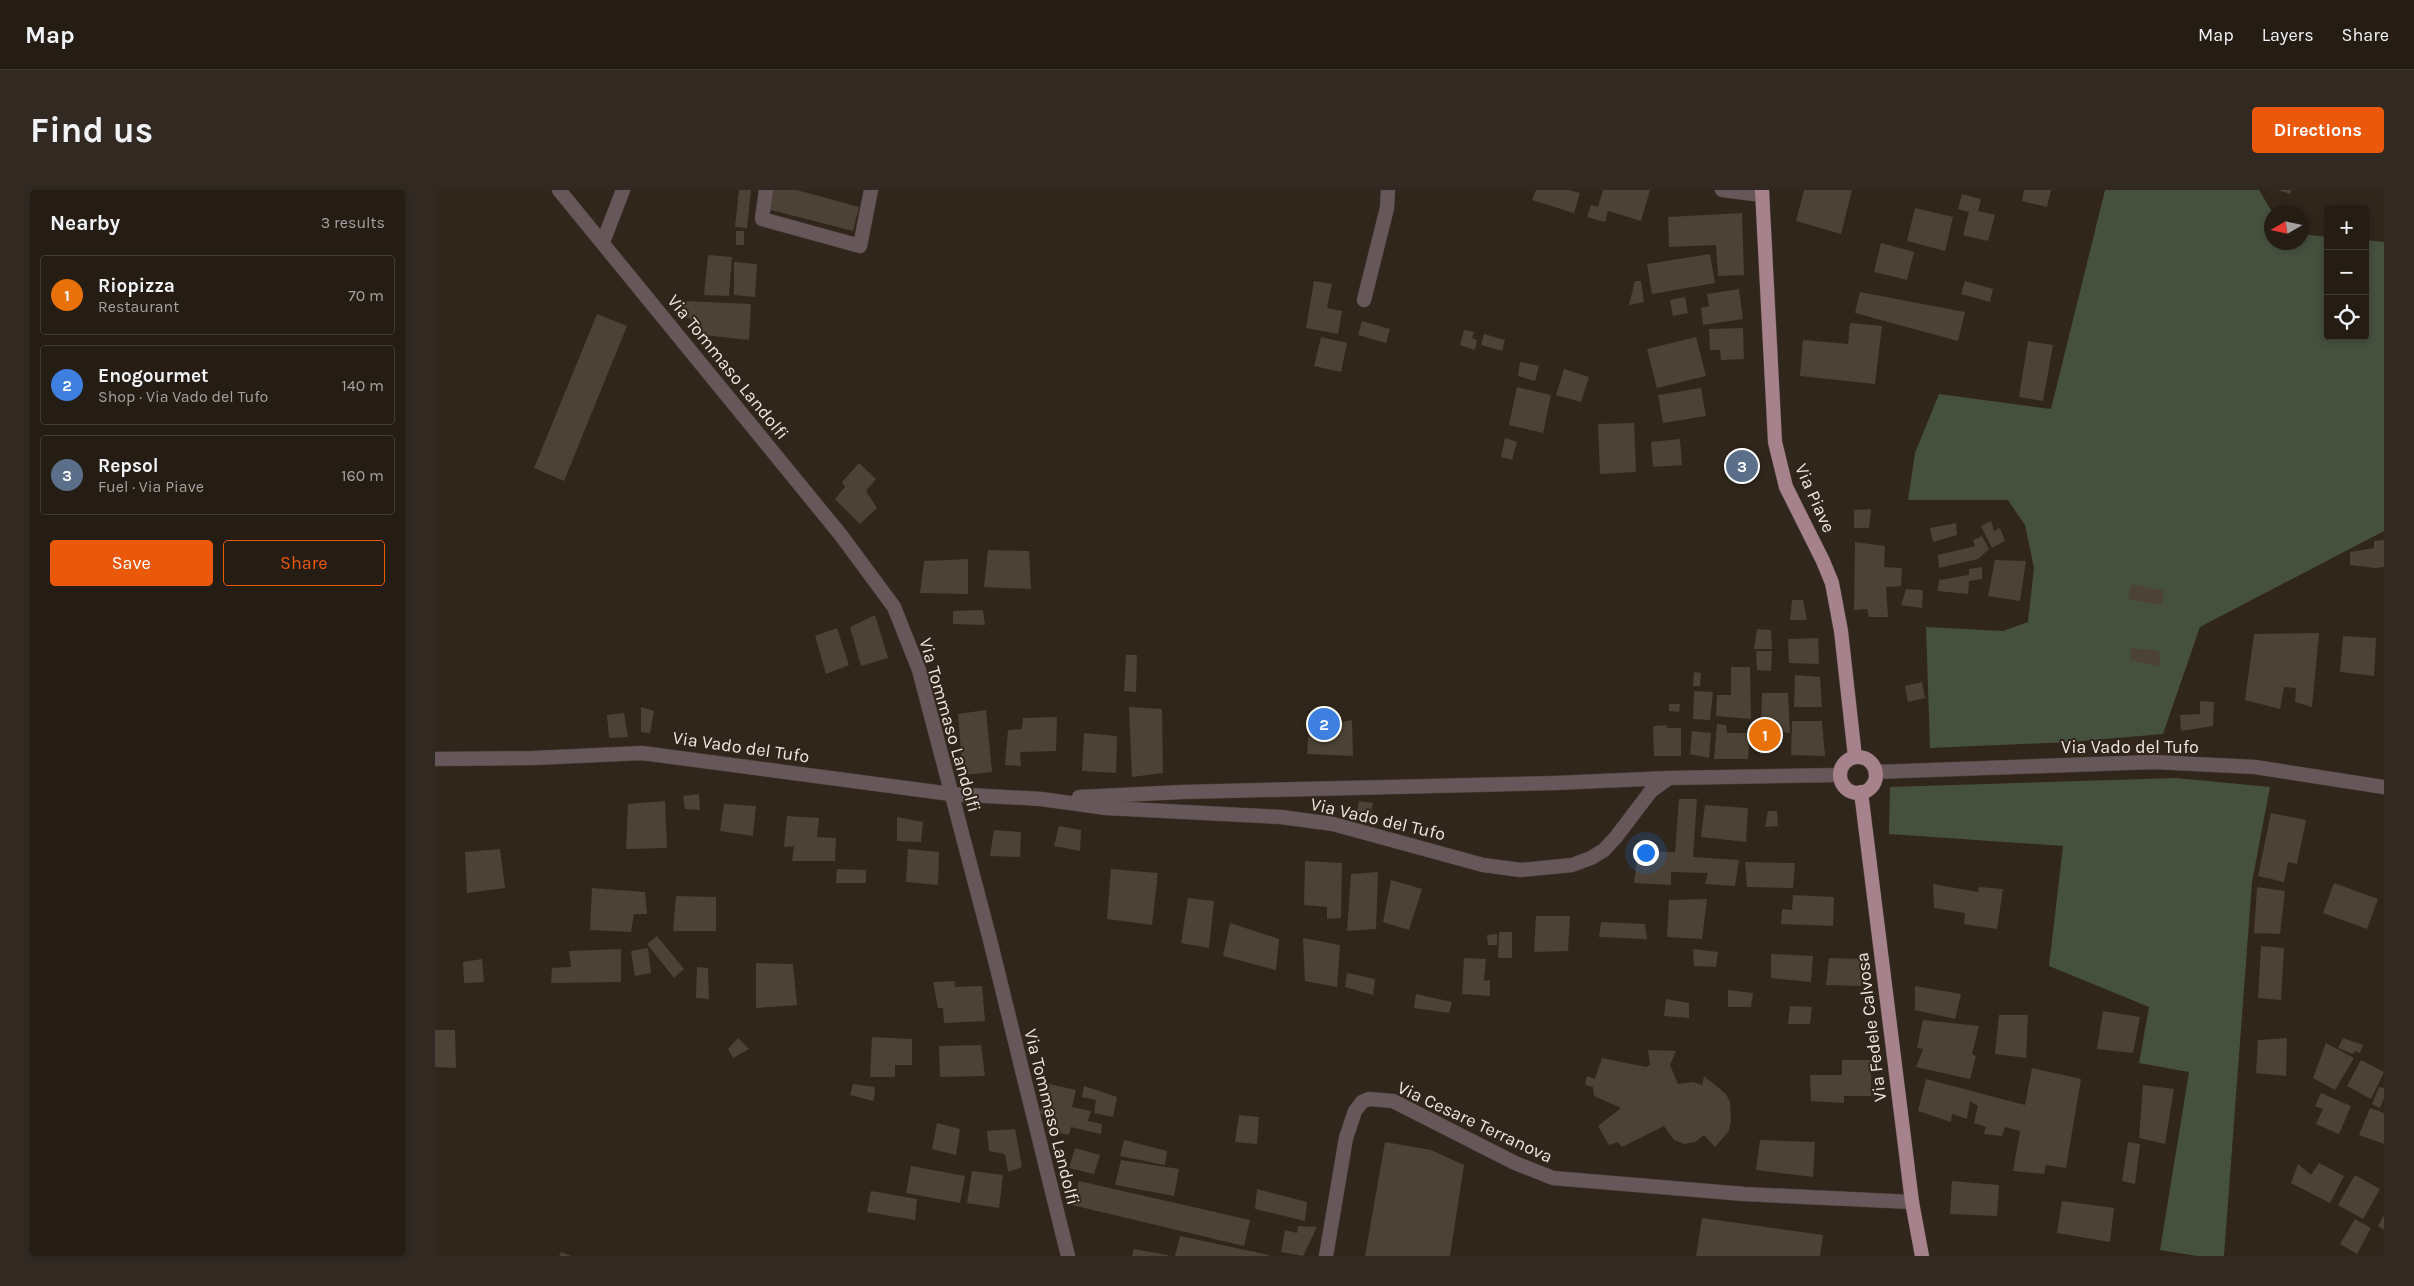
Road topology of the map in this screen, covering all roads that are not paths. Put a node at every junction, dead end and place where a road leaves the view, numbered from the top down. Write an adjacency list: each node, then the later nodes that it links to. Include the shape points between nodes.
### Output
1 (559, 190): 8 (street, Via Tommaso Landolfi)
2 (623, 190): 8 (street)
3 (767, 190): 4 (street, via 762,218 859,246)
4 (871, 190)
5 (1388, 190): 9 (street, via 1387,208)
6 (1721, 190): 7 (street)
7 (1762, 193): 10 (main road, Via Piave, via 1775,442 1786,487 1831,583 1841,630)
8 (603, 242): 17 (street, Via Tommaso Landolfi, via 895,606 919,670)
9 (1364, 300)
10 (1855, 758): 12 (main road, via 1865,759); 13 (main road, via 1844,764)
11 (435, 759): 17 (street, Via Vado del Tufo, via 642,753)
12 (1875, 772): 15 (street, Via Vado del Tufo, via 2154,762 2255,767); 16 (main road, via 1874,783)
13 (1840, 775): 14 (street, Via Vado del Tufo); 16 (main road, via 1846,788)
14 (1669, 778): 18 (street, Via Vado del Tufo); 18 (street, Via Vado del Tufo, via 1651,791 1604,850 1572,865 1521,870 1483,865 1324,823 1273,816 1107,808)
15 (2384, 787)
16 (1861, 792): 19 (main road, Via Fedele Calvosa)
17 (951, 794): 18 (street, Via Vado del Tufo); 20 (street, Via Tommaso Landolfi)
18 (1041, 799)
19 (1912, 1202): 21 (street, Via Cesare Terranova, via 1744,1194 1553,1178 1515,1163 1393,1101 1369,1099 1355,1111 1346,1138); 22 (main road, Via Fedele Calvosa)
20 (1068, 1256)
21 (1326, 1256)
22 (1922, 1256)

